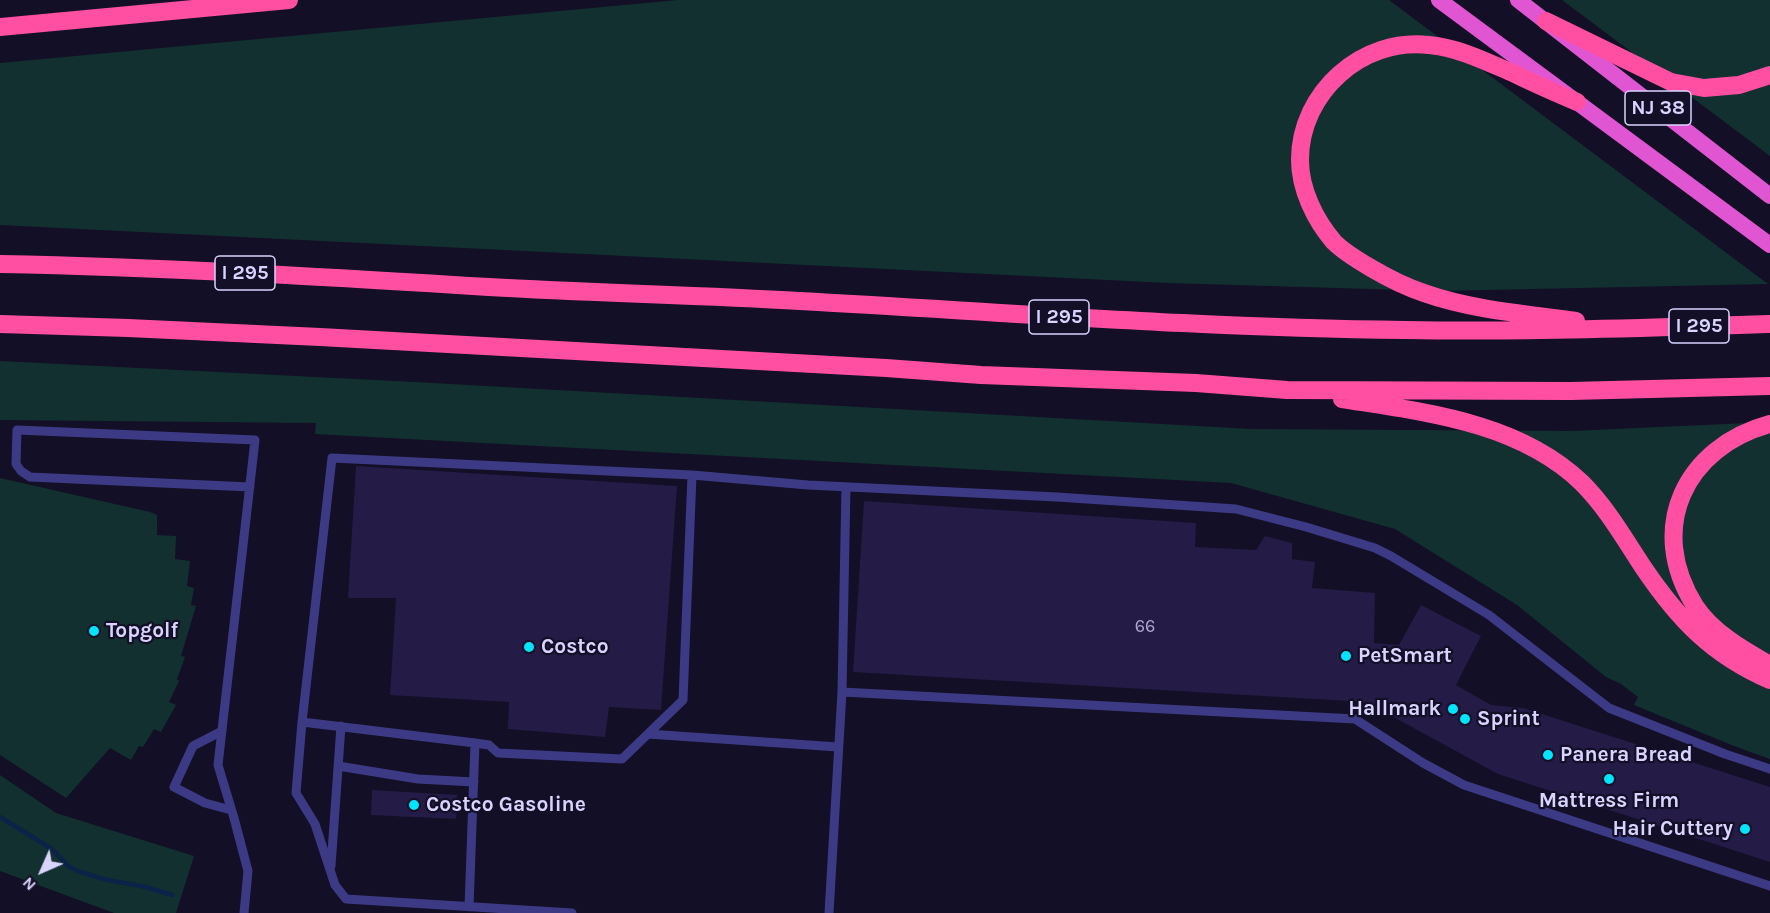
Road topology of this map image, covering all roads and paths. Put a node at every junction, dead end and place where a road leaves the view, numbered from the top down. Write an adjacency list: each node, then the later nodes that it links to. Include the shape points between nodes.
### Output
1 (289, 0): 5 (highway)
2 (1439, 0): 7 (highway, NJ 38)
3 (1518, 0): 4 (highway, NJ 38)
4 (1546, 21): 6 (highway, via 1671,82 1704,88 1739,85); 8 (highway, NJ 38)
5 (0, 27)
6 (1770, 75)
7 (1577, 102): 9 (highway, NJ 38); 13 (highway, via 1457,51 1401,45 1374,52 1329,83 1313,107 1303,132 1300,160 1304,189 1316,217 1335,243 1392,280 1461,303)
8 (1770, 196)
9 (1770, 245)
10 (0, 264): 13 (highway, I 295, via 799,301 1163,323 1401,330)
11 (0, 324): 15 (highway, via 310,336)
12 (1770, 324): 13 (highway, I 295)
13 (1628, 329)
14 (1770, 386): 15 (highway, via 1560,391)
15 (1287, 390): 21 (highway, via 1457,420 1491,429 1554,460 1605,510 1645,570 1707,643)
16 (1770, 424): 20 (highway, via 1725,442 1701,463 1684,489 1675,518 1673,549 1681,579 1696,607 1719,632)
17 (692, 475): 19 (lane); 23 (lane, via 332,458); 26 (lane, via 683,700)
18 (249, 487): 18 (lane, via 255,440 17,430 16,464 30,477); 25 (lane)
19 (846, 487): 22 (lane); 30 (lane, via 1236,509 1375,548 1489,615 1610,708)
20 (1770, 665)
21 (1770, 680)
22 (842, 692): 28 (lane); 34 (lane, via 1355,719 1464,785)
23 (302, 722): 24 (lane); 33 (lane, via 296,794 315,824)
24 (341, 726): 27 (lane); 29 (lane)
25 (222, 731): 32 (lane, via 218,765); 32 (lane, via 193,746 174,787 205,803)
26 (648, 734): 27 (lane, via 622,759 498,753 489,745); 28 (lane)
27 (475, 743): 31 (lane)
28 (838, 747): 38 (lane)
29 (338, 766): 31 (lane, via 418,779); 33 (lane)
30 (1770, 769)
31 (474, 782): 35 (lane)
32 (231, 810): 36 (lane, via 248,871)
33 (330, 871): 35 (lane, via 346,899)
34 (1770, 886)
35 (469, 907): 37 (lane)
36 (244, 913)
37 (572, 913)
38 (828, 913)

